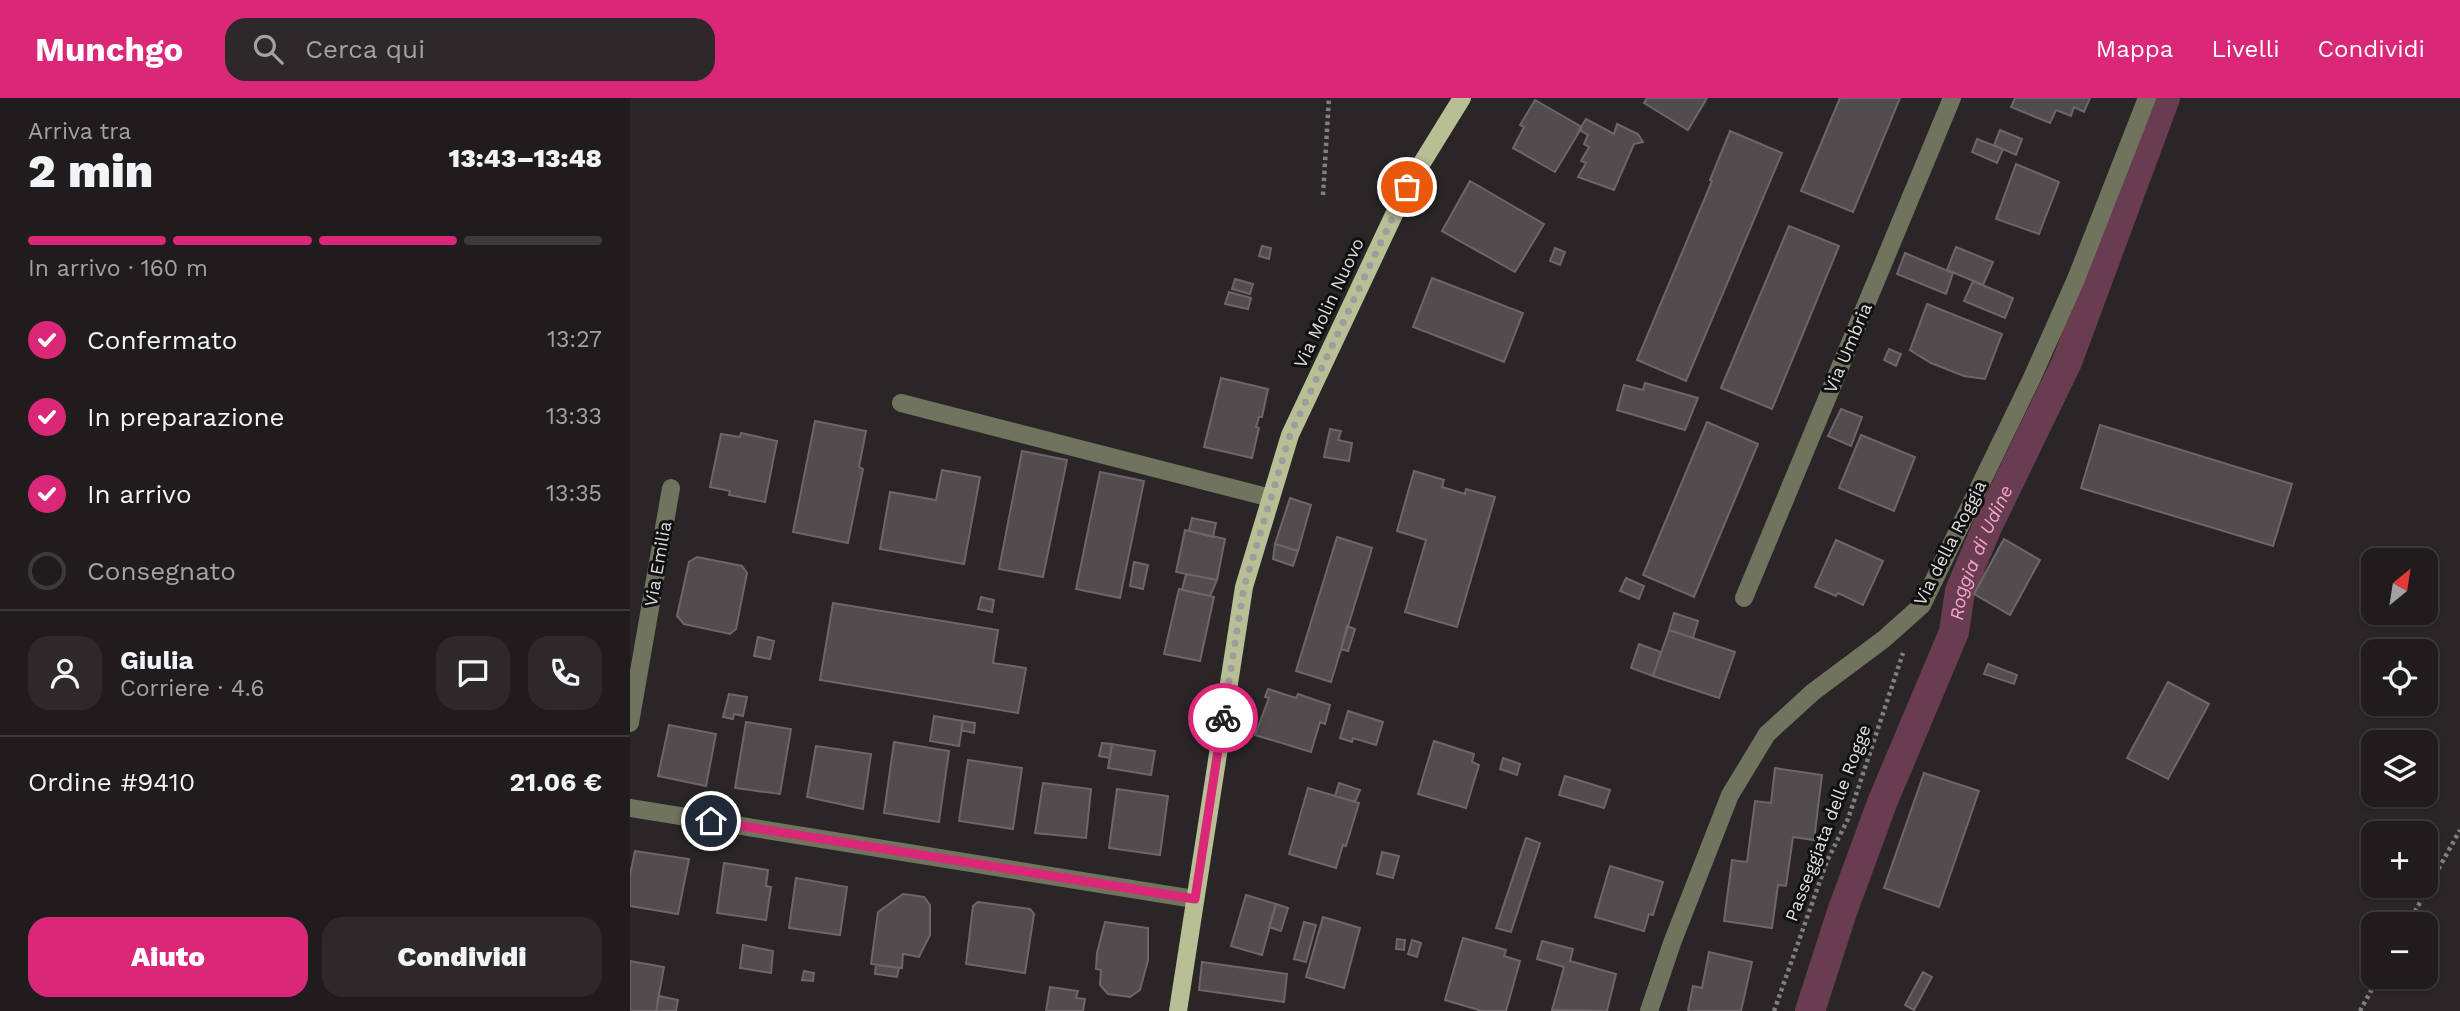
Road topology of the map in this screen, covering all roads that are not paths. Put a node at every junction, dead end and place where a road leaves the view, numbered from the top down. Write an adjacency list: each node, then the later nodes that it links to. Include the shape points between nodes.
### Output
1 (1462, 98): 6 (main road, Via Molin Nuovo, via 1407,187 1290,435)
2 (1952, 98): 7 (street, Via Umbria)
3 (2147, 98): 12 (street, Via della Roggia, via 2076,279 1922,606 1767,734 1730,795)
4 (901, 403): 6 (street)
5 (671, 488): 8 (street, Via Emilia)
6 (1271, 498): 10 (main road, Via Molin Nuovo, via 1244,587)
7 (1744, 598)
8 (630, 723)
9 (630, 808): 10 (street)
10 (1195, 899): 11 (main road, Via Molin Nuovo)
11 (1178, 1011)
12 (1649, 1011)

